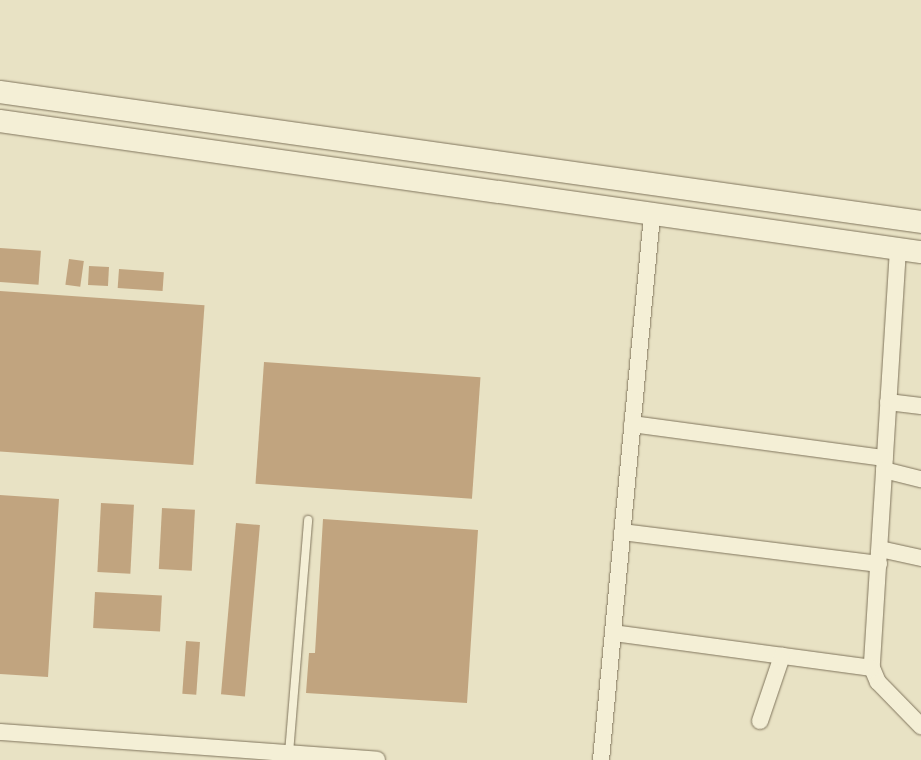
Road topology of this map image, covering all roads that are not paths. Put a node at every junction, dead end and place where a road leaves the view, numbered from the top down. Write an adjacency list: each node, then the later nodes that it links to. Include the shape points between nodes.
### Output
1 (0, 92): 4 (main road)
2 (0, 121): 3 (main road)
3 (652, 215): 5 (main road); 9 (street)
4 (921, 222)
5 (898, 249): 6 (main road); 7 (street)
6 (921, 252)
7 (888, 402): 8 (street); 10 (street)
8 (921, 406)
9 (632, 424): 10 (street); 13 (street)
10 (885, 464): 11 (street); 14 (street)
11 (921, 479)
12 (308, 520): 22 (lane)
13 (622, 532): 14 (street); 16 (street)
14 (879, 556): 15 (street); 18 (street)
15 (921, 558)
16 (613, 633): 17 (street); 25 (street)
17 (782, 656): 18 (street); 19 (street)
18 (872, 668): 20 (street, via 878,682)
19 (760, 721)
20 (921, 726)
21 (0, 732): 23 (street)
22 (289, 753): 23 (street); 24 (street)
23 (210, 754)
24 (377, 760)
25 (601, 760)

